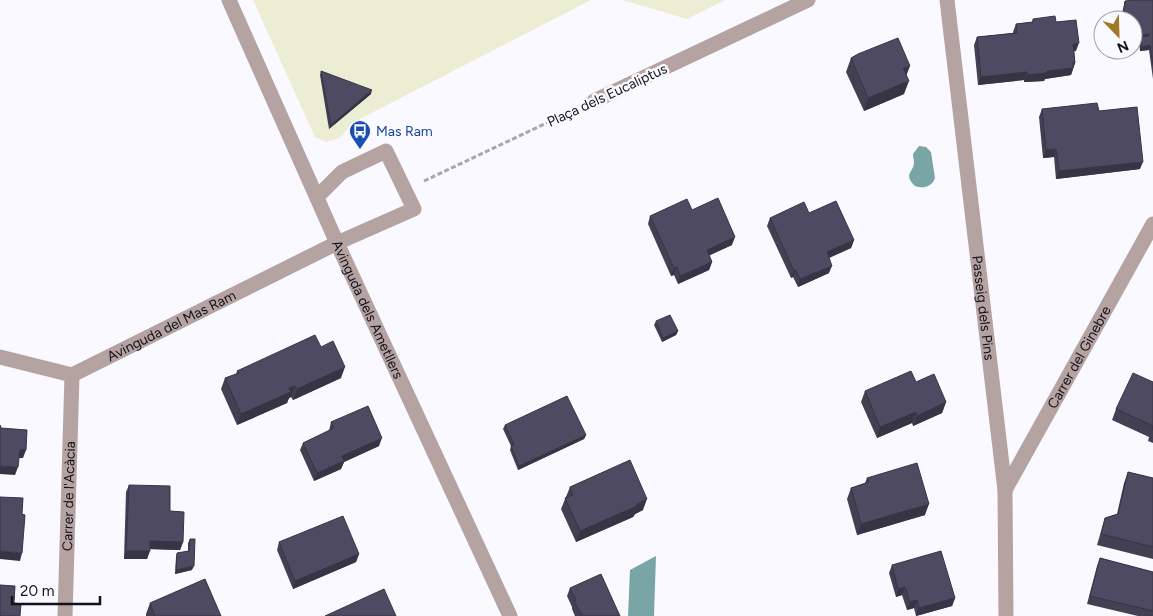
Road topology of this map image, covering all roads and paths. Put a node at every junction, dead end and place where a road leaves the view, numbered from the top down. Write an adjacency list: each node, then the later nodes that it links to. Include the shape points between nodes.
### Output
1 (229, 0): 6 (street, Avinguda dels Ametllers)
2 (808, 0): 4 (street, Plaça dels Eucaliptus)
3 (947, 0): 11 (street, Passeig dels Pins)
4 (594, 100): 5 (path, Plaça dels Eucaliptus)
5 (405, 190): 6 (street, via 386,151 342,172); 8 (street, Avinguda del Mas Ram, via 414,209)
6 (317, 197): 8 (street, Avinguda dels Ametllers)
7 (1153, 224): 11 (street, Carrer del Ginebre)
8 (337, 244): 10 (street, Avinguda del Mas Ram); 13 (street, Avinguda dels Ametllers)
9 (0, 357): 10 (street)
10 (72, 375): 12 (street, Carrer de l'Acàcia)
11 (1005, 490): 14 (street, Passeig dels Pins)
12 (65, 616)
13 (510, 616)
14 (1006, 616)

